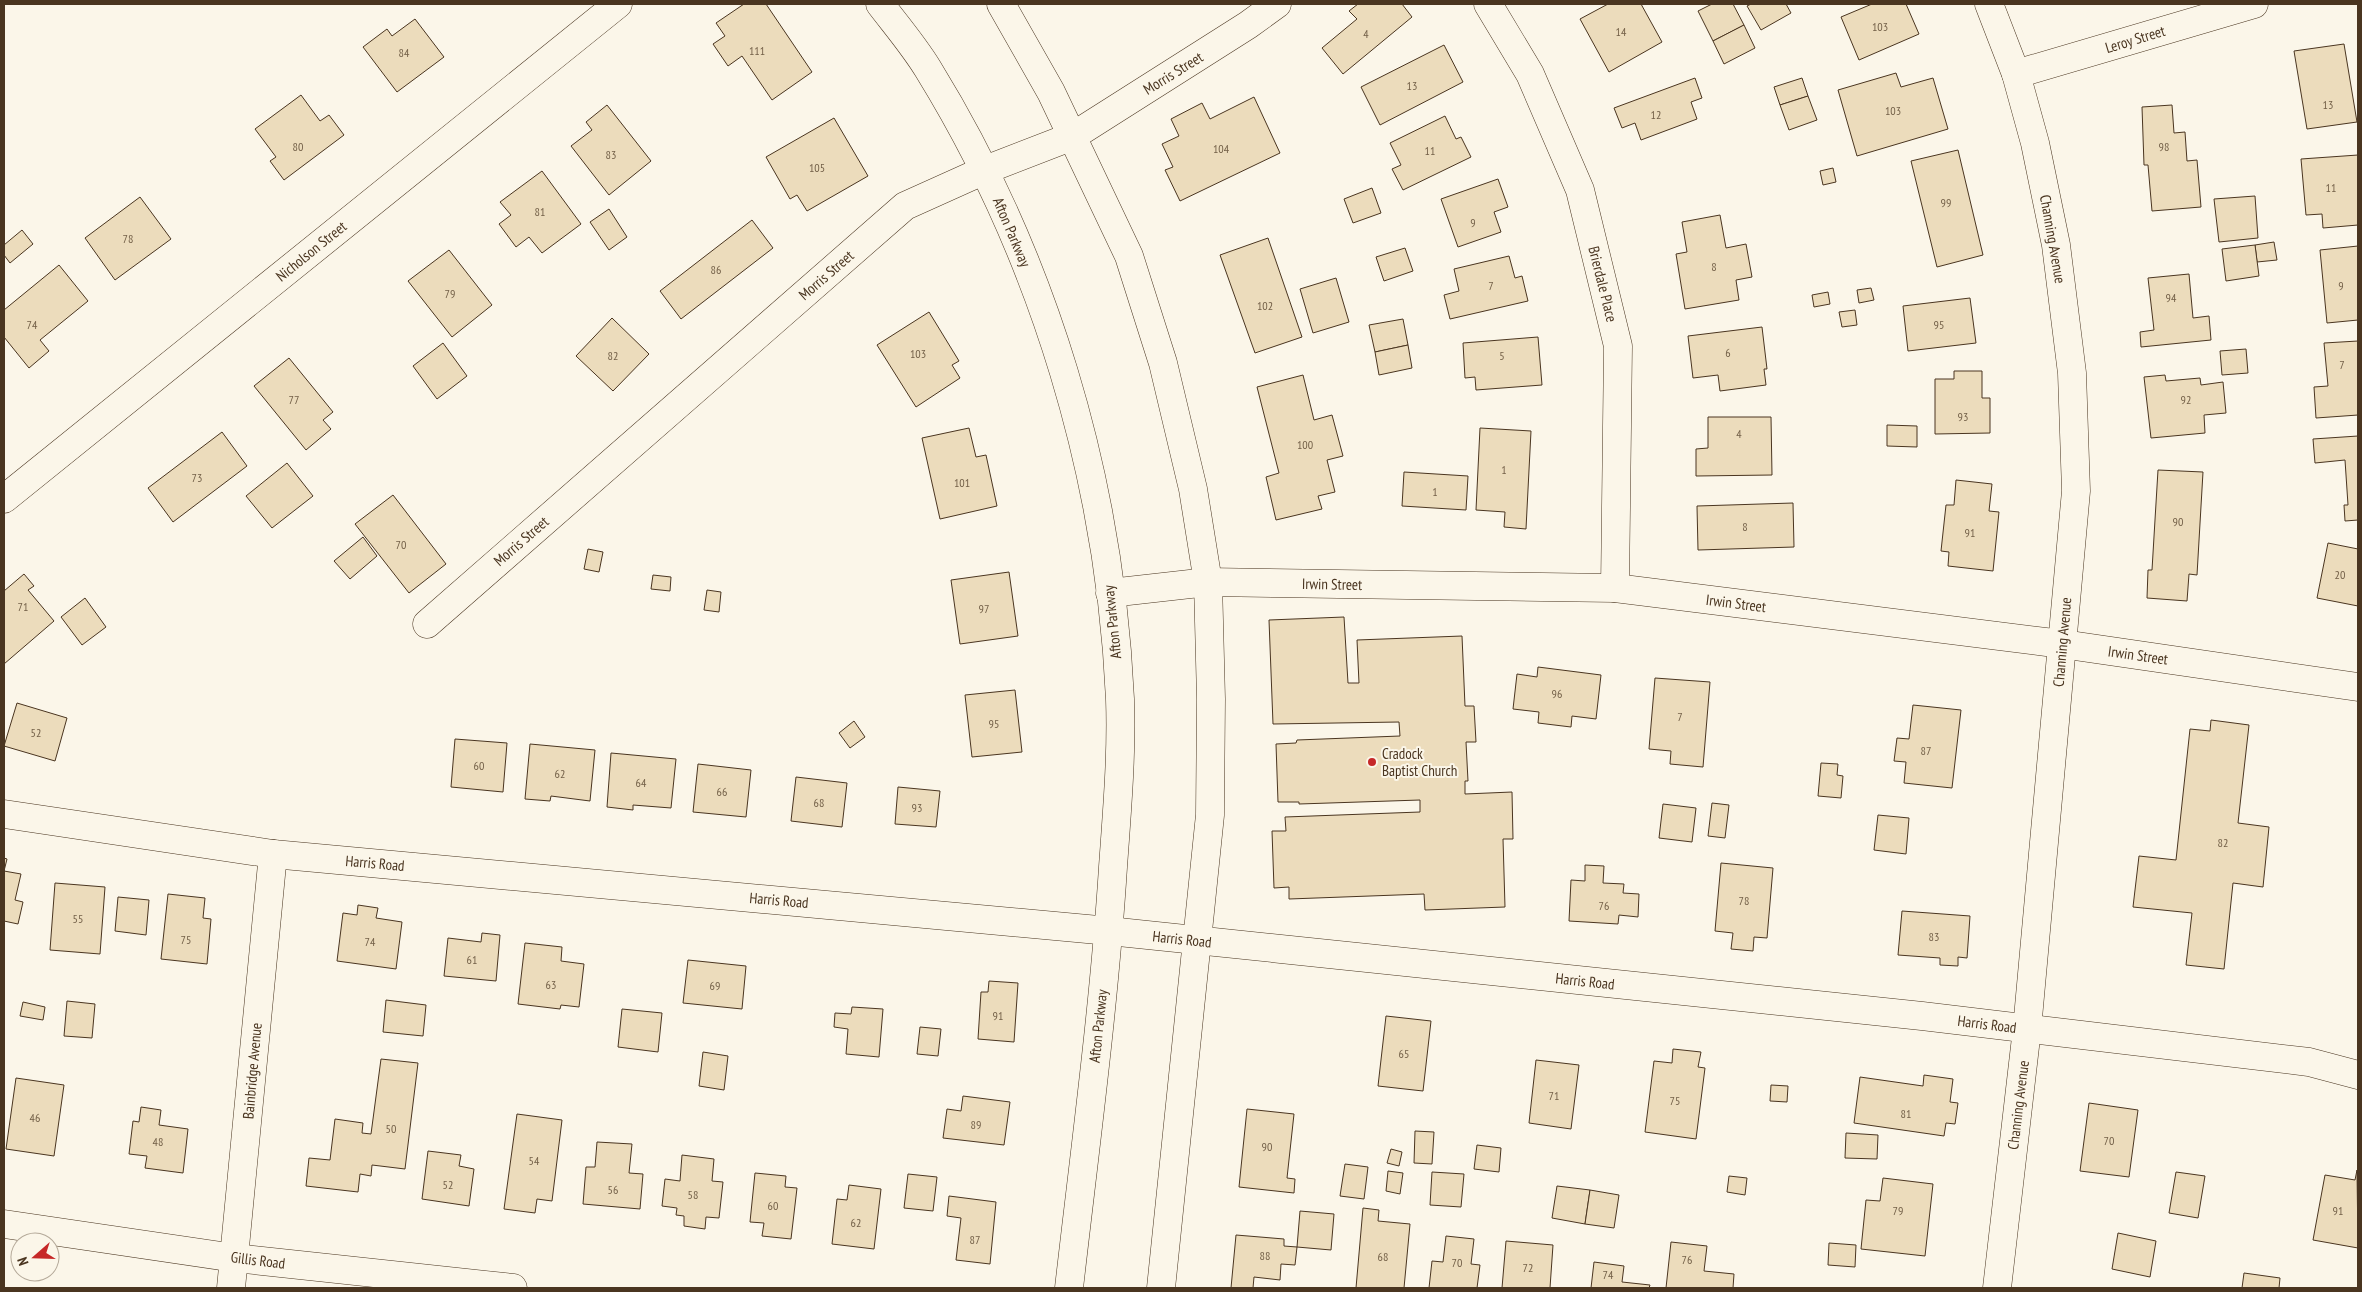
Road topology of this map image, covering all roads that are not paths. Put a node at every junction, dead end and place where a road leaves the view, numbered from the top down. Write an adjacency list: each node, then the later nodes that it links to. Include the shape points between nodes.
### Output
1 (618, 4): 11 (street, Nicholson Street)
2 (880, 4): 10 (street, Afton Parkway, via 927,66)
3 (1001, 4): 9 (street)
4 (1277, 4): 9 (street, Morris Street)
5 (1488, 4): 13 (street, Brierdale Place, via 1530,74 1580,190 1618,346)
6 (1989, 4): 8 (street, Channing Avenue)
7 (2254, 4): 8 (street, Leroy Street)
8 (2016, 74): 16 (street, Channing Avenue, via 2035,143 2056,245 2072,373 2076,491)
9 (1073, 136): 10 (street, Morris Street); 12 (street, via 1129,256 1163,363 1194,489)
10 (985, 170): 14 (street, Afton Parkway, via 1024,258 1058,355 1092,470); 15 (street, Morris Street, via 905,206)
11 (4, 499)
12 (1208, 582): 13 (street, Irwin Street); 14 (street, Irwin Street); 21 (street, via 1210,816)
13 (1615, 588): 16 (street, Irwin Street)
14 (1110, 593): 20 (street, Afton Parkway, via 1120,700)
15 (427, 624)
16 (2062, 644): 17 (street, Irwin Street); 22 (street, Channing Avenue)
17 (2358, 687)
18 (4, 814): 19 (street, Harris Road)
19 (272, 854): 20 (street, Harris Road); 25 (street, Bainbridge Avenue)
20 (1109, 931): 21 (street, Harris Road); 28 (street, Afton Parkway)
21 (1199, 940): 22 (street, Harris Road); 29 (street)
22 (2027, 1029): 23 (street, Harris Road, via 2309,1062); 30 (street, Channing Avenue)
23 (2358, 1075)
24 (4, 1224): 25 (street, Gillis Road)
25 (235, 1258): 26 (street, Bainbridge Avenue); 27 (street, Gillis Road)
26 (231, 1288)
27 (513, 1288)
28 (1069, 1288)
29 (1161, 1288)
30 (1997, 1288)

